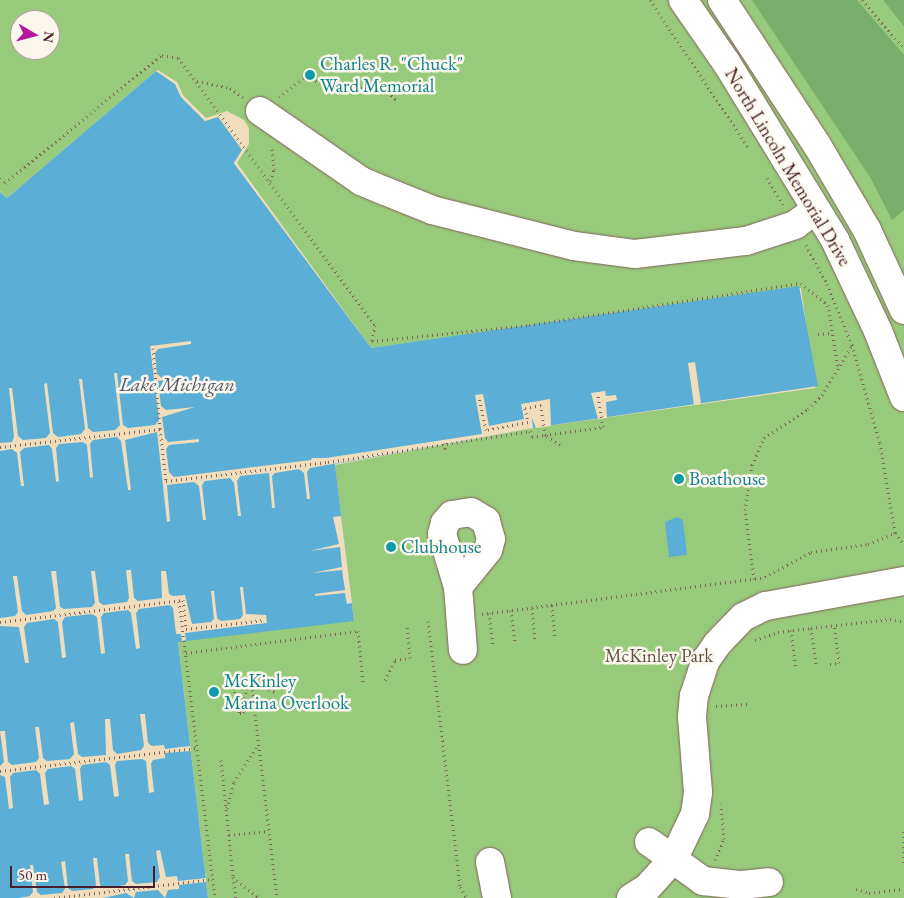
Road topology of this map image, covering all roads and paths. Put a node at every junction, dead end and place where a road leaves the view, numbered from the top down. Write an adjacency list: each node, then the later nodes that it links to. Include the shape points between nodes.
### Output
1 (650, 0): 8 (path)
2 (683, 0): 11 (main road, North Lincoln Memorial Drive, via 726,62)
3 (722, 0): 13 (main road, North Lincoln Memorial Drive, via 817,145 867,230)
4 (862, 0): 5 (path)
5 (904, 48)
6 (397, 101): 7 (path, via 384,88 366,86 352,92 343,91 306,77)
7 (260, 111): 12 (main road, via 361,181 432,210 574,246 635,254 682,250 746,241)
8 (750, 150)
9 (765, 174): 12 (path)
10 (0, 178): 14 (path, via 5,183 162,55 178,58 375,324 372,342 529,325 801,284 828,305)
11 (816, 209): 12 (main road); 20 (main road, North Lincoln Memorial Drive, via 835,240 874,323)
12 (795, 225): 16 (path, via 827,284)
13 (904, 310)
14 (832, 333): 15 (path); 18 (path)
15 (818, 334)
16 (852, 346): 18 (path); 28 (path, via 876,424)
17 (153, 348): 22 (path)
18 (838, 369): 30 (path, via 822,395 808,409 764,438 752,465 745,510)
19 (598, 395): 23 (path, via 603,427)
20 (904, 397)
21 (479, 398): 23 (path, via 486,430 528,422 525,408 540,405)
22 (160, 429): 24 (path, via 166,481 328,462); 26 (path)
23 (546, 435): 24 (path, via 532,437 530,431); 25 (path)
24 (444, 443): 27 (path)
25 (560, 445)
26 (0, 447)
27 (446, 453)
28 (895, 532): 29 (path); 30 (path, via 868,544 811,552 775,574)
29 (904, 545)
30 (754, 579): 34 (path)
31 (904, 581): 73 (main road, via 766,606 743,617 717,644 706,660 694,696 692,717 698,792 695,814)
32 (458, 587): 52 (main road)
33 (180, 600): 39 (path, via 183,600 186,629); 41 (path); 53 (path)
34 (552, 605): 35 (path); 47 (path)
35 (532, 608): 36 (path); 48 (path)
36 (512, 610): 37 (path); 49 (path)
37 (489, 613): 38 (path); 51 (path)
38 (480, 614)
39 (264, 620)
40 (428, 621): 87 (path, via 460,887)
41 (0, 622)
42 (904, 622): 44 (path, via 890,619)
43 (406, 624): 57 (path, via 410,658 395,660)
44 (834, 625): 45 (path); 54 (path, via 839,663)
45 (811, 628): 46 (path); 55 (path)
46 (791, 630): 50 (path, via 766,635); 56 (path)
47 (555, 639)
48 (535, 642)
49 (515, 644)
50 (748, 644)
51 (493, 646)
52 (463, 650)
53 (186, 653): 59 (path, via 358,631); 64 (path)
54 (830, 664)
55 (816, 666)
56 (796, 668)
57 (385, 680)
58 (249, 681): 58 (path, via 232,683 240,713 244,713); 60 (path); 63 (path)
59 (363, 683)
60 (278, 694)
61 (712, 697): 62 (path, via 711,707)
62 (748, 704)
63 (258, 744): 68 (path, via 234,782); 69 (path)
64 (197, 748): 66 (path); 78 (path)
65 (221, 760): 68 (path)
66 (0, 771)
67 (720, 800): 76 (path, via 724,839)
68 (226, 813): 71 (path)
69 (269, 831): 71 (path); 86 (path)
70 (904, 831): 75 (path)
71 (229, 836): 77 (path)
72 (649, 842): 73 (main road)
73 (674, 858): 79 (main road, via 703,881 742,885); 89 (main road, via 647,888)
74 (490, 862): 88 (main road)
75 (904, 866)
76 (711, 867)
77 (233, 876): 84 (path); 85 (path)
78 (213, 879): 82 (path); 83 (path)
79 (769, 882)
80 (856, 889): 81 (path, via 869,893)
81 (904, 889)
82 (54, 898)
83 (215, 898)
84 (236, 898)
85 (259, 898)
86 (277, 898)
87 (467, 898)
88 (497, 898)
89 (631, 898)

